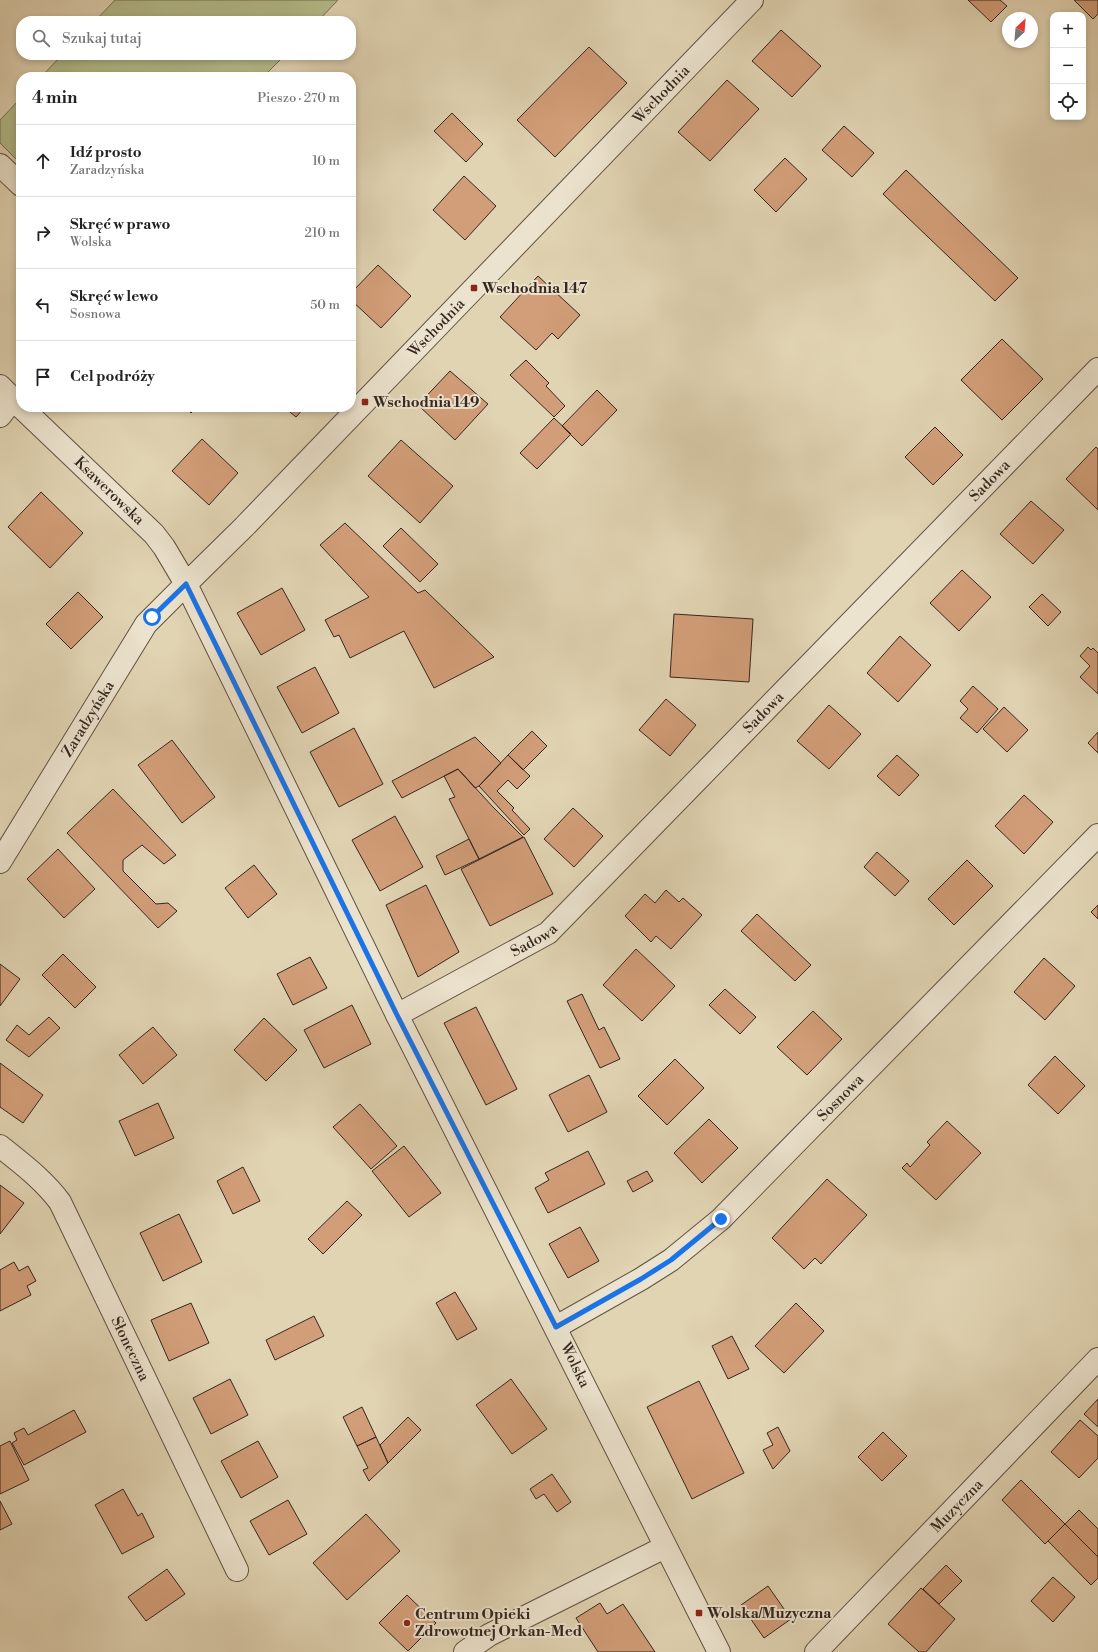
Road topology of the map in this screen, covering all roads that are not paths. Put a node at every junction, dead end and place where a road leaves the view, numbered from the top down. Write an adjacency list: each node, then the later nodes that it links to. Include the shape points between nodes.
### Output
1 (752, 0): 6 (street, Wschodnia)
2 (0, 165): 3 (street)
3 (16, 180)
4 (1098, 369): 13 (street, Sadowa, via 548,933)
5 (14, 400): 9 (street)
6 (356, 411)
7 (27, 412): 10 (street, Ksawerowska, via 154,534)
8 (355, 412): 10 (street, Wschodnia)
9 (0, 416)
10 (186, 584): 12 (street, Zaradzyńska, via 146,624); 13 (street, Wolska)
11 (1098, 835): 15 (street, Sosnowa, via 721,1219 671,1260)
12 (0, 862)
13 (397, 1015): 15 (street, Wolska)
14 (0, 1146): 18 (street, Słoneczna, via 38,1177 60,1202)
15 (556, 1327): 17 (street, Wolska)
16 (1098, 1359): 21 (street, Muzyczna)
17 (665, 1547): 19 (street, via 489,1635); 20 (street, Wolska)
18 (237, 1570)
19 (465, 1652)
20 (719, 1652)
21 (816, 1652)

